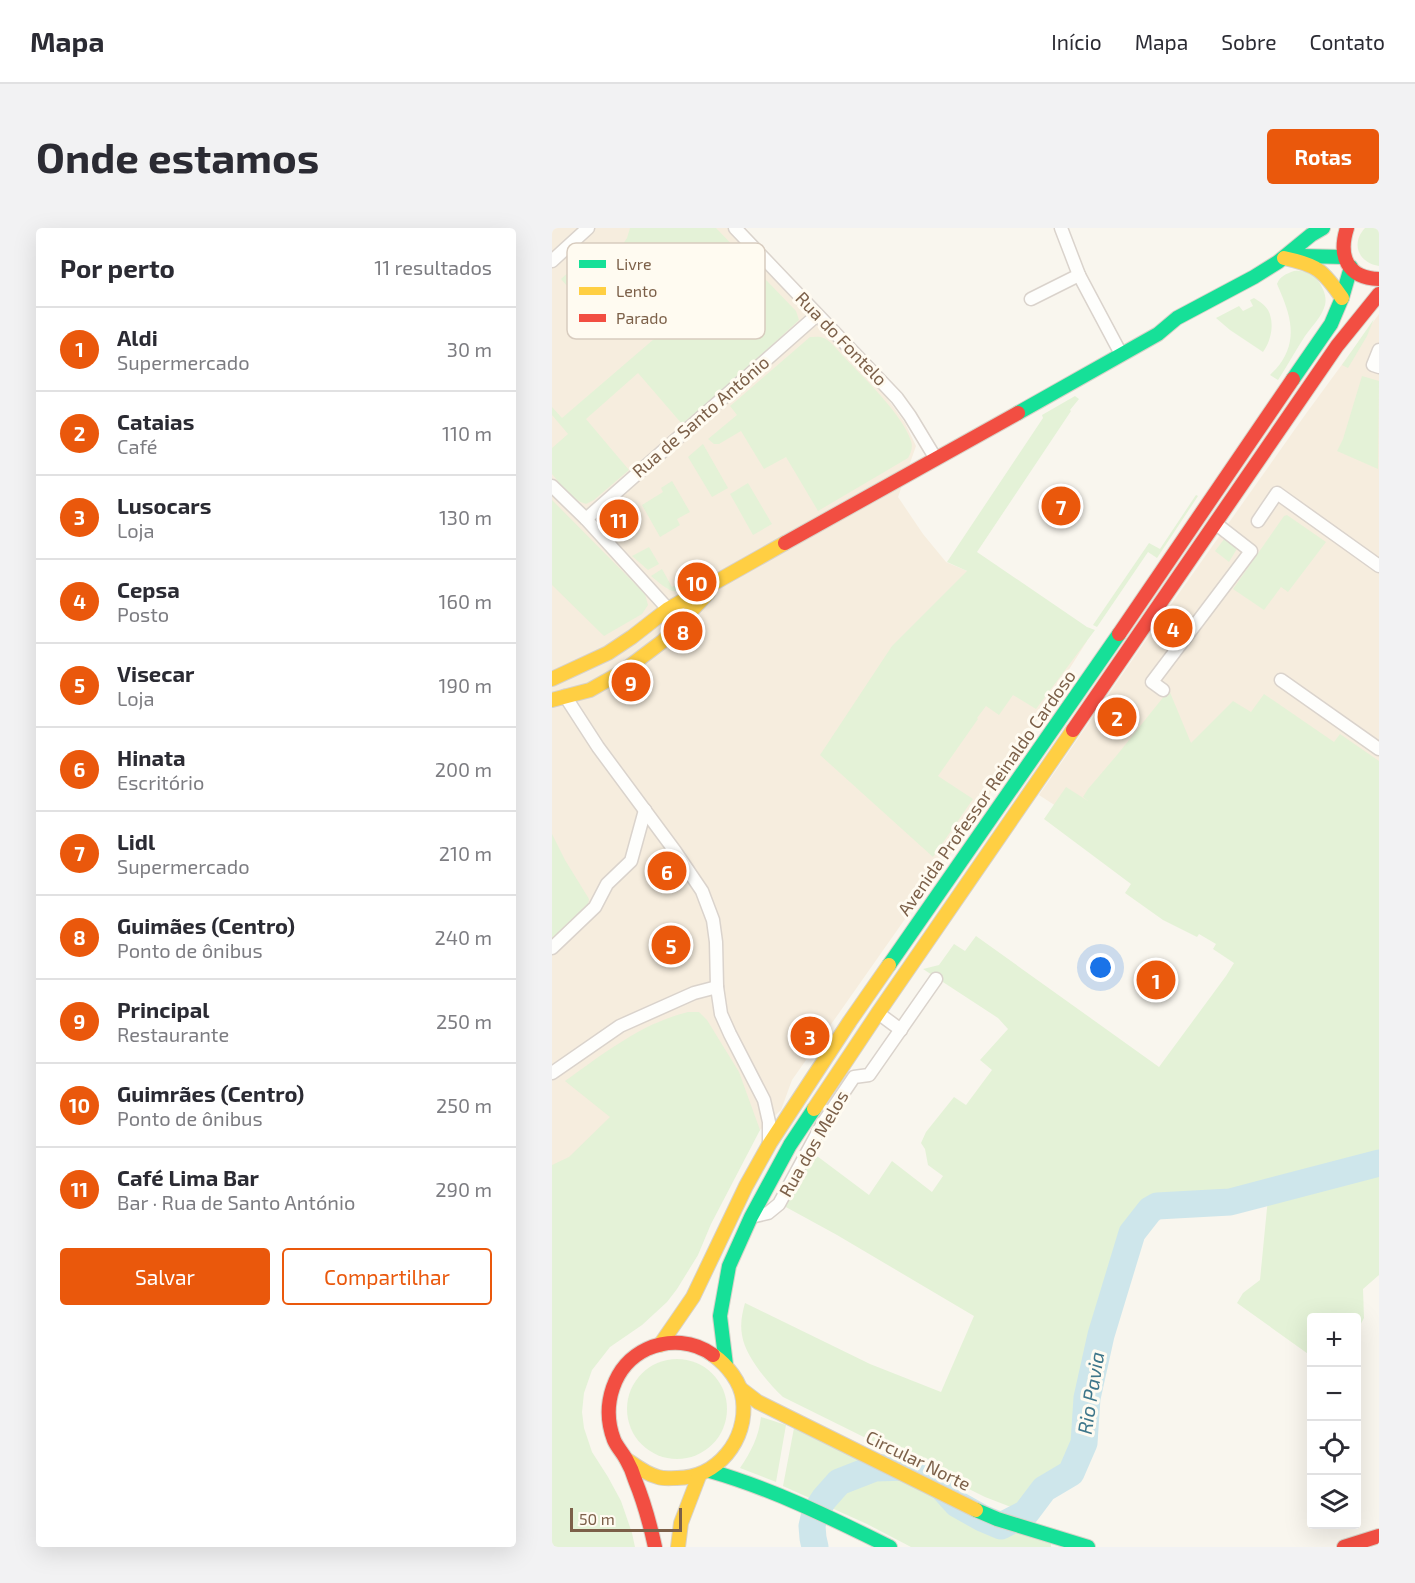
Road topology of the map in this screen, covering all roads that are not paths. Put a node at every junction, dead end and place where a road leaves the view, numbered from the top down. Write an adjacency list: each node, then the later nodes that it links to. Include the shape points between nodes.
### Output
1 (588, 228): 6 (street)
2 (735, 228): 7 (street, Rua do Fontelo)
3 (1061, 228): 13 (street)
4 (1323, 228): 9 (main road)
5 (1347, 228): 12 (main road, Avenida Professor Reinaldo Cardoso)
6 (572, 243)
7 (749, 243)
8 (567, 247): 11 (street)
9 (1284, 258): 12 (main road, via 1322,255); 16 (main road, via 1317,266); 20 (main road)
10 (765, 260): 18 (street, Rua do Fontelo)
11 (552, 261)
12 (1347, 262): 14 (main road, via 1364,277); 16 (main road, Avenida Professor Reinaldo Cardoso)
13 (1079, 275): 17 (street); 20 (street)
14 (1379, 279)
15 (1379, 294): 26 (main road, Avenida Professor Reinaldo Cardoso, via 1337,346)
16 (1342, 298): 43 (main road, Avenida Professor Reinaldo Cardoso, via 1320,341 850,1021)
17 (1032, 299)
18 (817, 315): 22 (street, Rua do Fontelo, via 897,398); 24 (street, Rua de Santo António)
19 (1379, 350): 21 (street, via 1373,365)
20 (1121, 354): 22 (main road)
21 (1379, 367)
22 (936, 459): 28 (main road)
23 (552, 486): 24 (street)
24 (586, 519): 29 (street)
25 (1258, 521): 27 (street, via 1277,493)
26 (1215, 523): 33 (street, via 1251,551 1152,682); 40 (main road, Avenida Professor Reinaldo Cardoso)
27 (1379, 566)
28 (724, 577): 29 (main road); 30 (main road)
29 (668, 609): 30 (main road); 31 (main road, via 608,652)
30 (680, 622): 34 (main road, via 663,641 613,678 590,690)
31 (554, 677): 34 (main road)
32 (1281, 680): 35 (street)
33 (1163, 690)
34 (559, 698): 36 (street)
35 (1379, 749)
36 (645, 810): 37 (street, via 631,861 607,884 596,907); 39 (street, via 708,905 716,942)
37 (552, 948)
38 (936, 979): 41 (street, Rua dos Melos)
39 (717, 987): 42 (street, via 694,993 620,1026); 43 (street, via 721,1014 764,1100)
40 (878, 1013): 41 (street); 44 (main road, Avenida Professor Reinaldo Cardoso, via 790,1145)
41 (901, 1030): 44 (street, Rua dos Melos, via 869,1074 854,1077 823,1123 779,1204 768,1213)
42 (552, 1073)
43 (770, 1143): 45 (main road, Avenida Professor Reinaldo Cardoso, via 693,1297)
44 (751, 1217): 46 (main road, Avenida Professor Reinaldo Cardoso, via 729,1266 720,1316)
45 (660, 1345): 46 (main road, via 696,1346); 48 (main road, via 630,1360 610,1390 609,1427)
46 (726, 1365): 47 (main road)
47 (741, 1389): 49 (main road, via 744,1420 740,1435 723,1461); 54 (main road, Circular Norte, via 758,1402 968,1506)
48 (626, 1459): 49 (main road, via 660,1478 680,1480); 51 (main road)
49 (705, 1473): 52 (main road, via 681,1523); 53 (main road, via 740,1478)
50 (1379, 1536): 55 (main road)
51 (655, 1547)
52 (678, 1547)
53 (890, 1547)
54 (1088, 1547)
55 (1344, 1547)

